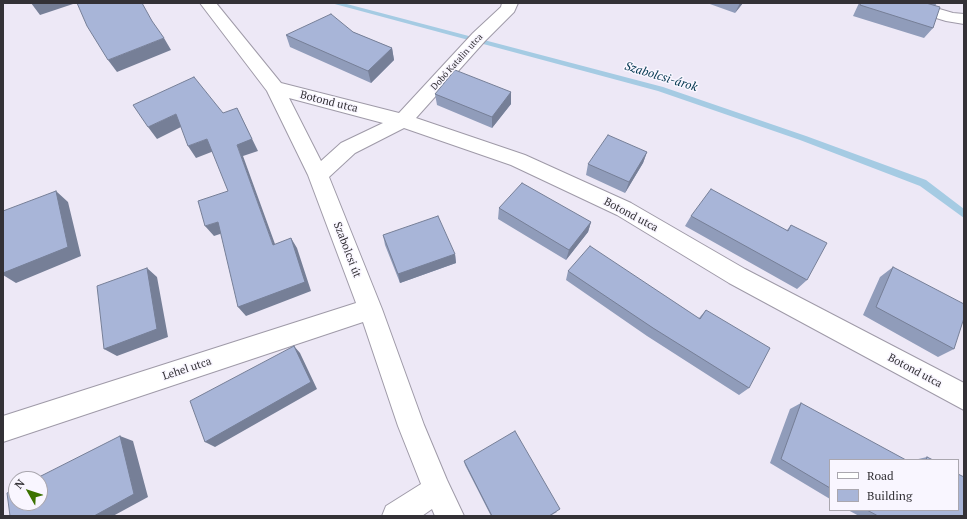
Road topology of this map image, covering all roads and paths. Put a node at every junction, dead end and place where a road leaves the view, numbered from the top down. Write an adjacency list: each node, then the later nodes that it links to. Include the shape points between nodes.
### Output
1 (208, 3): 5 (street, Szabolcsi út)
2 (510, 3): 6 (street, Dobó Katalin utca, via 508,9 475,41)
3 (902, 3): 4 (street, via 952,18)
4 (964, 19)
5 (275, 88): 6 (street, Botond utca); 7 (street, Szabolcsi út)
6 (403, 121): 7 (street, via 348,148); 9 (street, Botond utca, via 518,160 624,209 737,276)
7 (318, 175): 8 (street, Szabolcsi út)
8 (370, 309): 10 (street, Lehel utca); 11 (street, Szabolcsi út, via 411,426)
9 (964, 397)
10 (3, 429)
11 (437, 490): 12 (street); 13 (street, Szabolcsi út)
12 (396, 516)
13 (450, 516)

